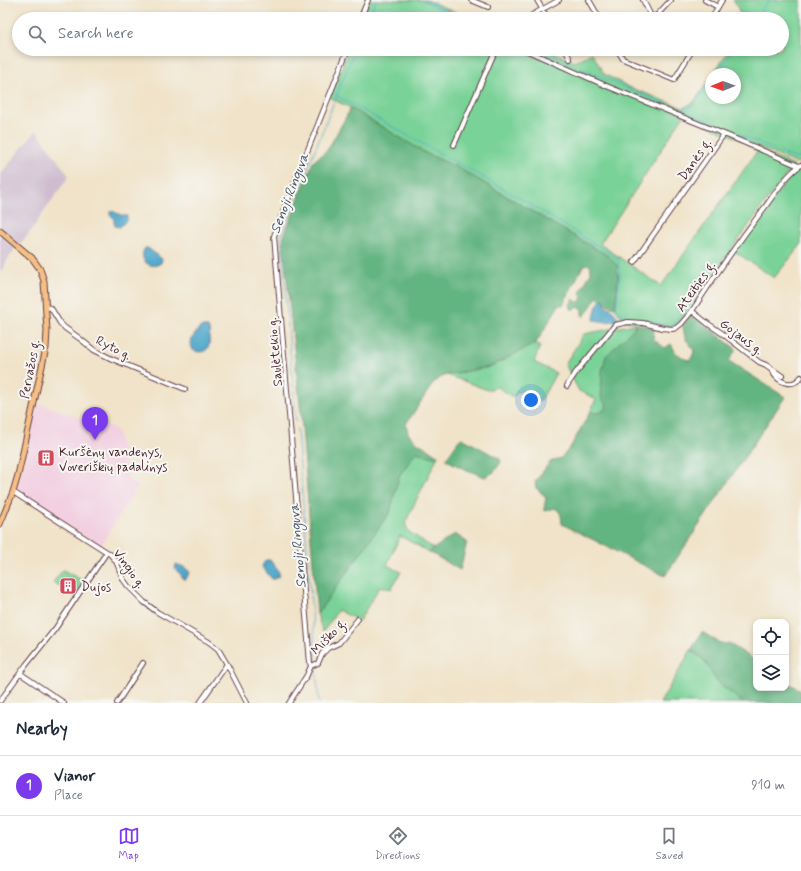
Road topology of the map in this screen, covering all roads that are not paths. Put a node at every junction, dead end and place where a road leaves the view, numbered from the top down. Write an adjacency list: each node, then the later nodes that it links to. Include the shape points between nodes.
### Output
1 (368, 0): 13 (street)
2 (471, 0): 10 (street)
3 (537, 0): 12 (street)
4 (558, 0): 12 (street)
5 (589, 0): 16 (street)
6 (642, 0): 17 (street)
7 (671, 0): 18 (street)
8 (706, 0): 11 (street)
9 (722, 0): 11 (street)
10 (488, 7)
11 (718, 7): 19 (street)
12 (542, 9): 14 (street); 15 (street)
13 (363, 12)
14 (537, 12)
15 (544, 12)
16 (596, 12)
17 (649, 12)
18 (660, 12)
19 (715, 12)
20 (345, 56): 43 (street, Saulėtekio g., via 274,236)
21 (493, 56): 26 (street)
22 (539, 56): 25 (street)
23 (621, 56): 24 (street, via 674,80)
24 (689, 56)
25 (724, 134): 27 (street, Danės g.); 29 (street, Danės g.)
26 (454, 145)
27 (800, 166): 31 (street, Ateities g., via 789,175 760,213)
28 (0, 231): 30 (main road, Pervažos g., via 32,258 40,269 44,282)
29 (634, 262)
30 (45, 307): 36 (street, Ryto g., via 51,308 65,328 94,350); 37 (main road, Pervažos g., via 47,342)
31 (692, 311): 32 (street, Gojaus g.); 35 (street, Ateities g., via 681,324 672,329 628,322 615,326)
32 (771, 369): 33 (street, Gojaus g.); 34 (street, via 778,379 786,383)
33 (782, 376)
34 (800, 378)
35 (567, 386)
36 (185, 389)
37 (13, 492): 38 (main road, Pervažos g.); 39 (street, Vingio g.)
38 (0, 524)
39 (107, 552): 42 (street, Vingio g., via 116,561 123,579 139,598 157,612 209,642 218,649); 44 (street)
40 (358, 619): 43 (street, Miško g., via 339,643 328,648 318,663)
41 (143, 663): 47 (street)
42 (227, 664): 48 (street); 49 (street, Vingio g.)
43 (311, 666): 50 (street, Miško g.)
44 (21, 674): 45 (street); 46 (street)
45 (0, 701)
46 (64, 703)
47 (117, 703)
48 (200, 703)
49 (247, 703)
50 (290, 703)

